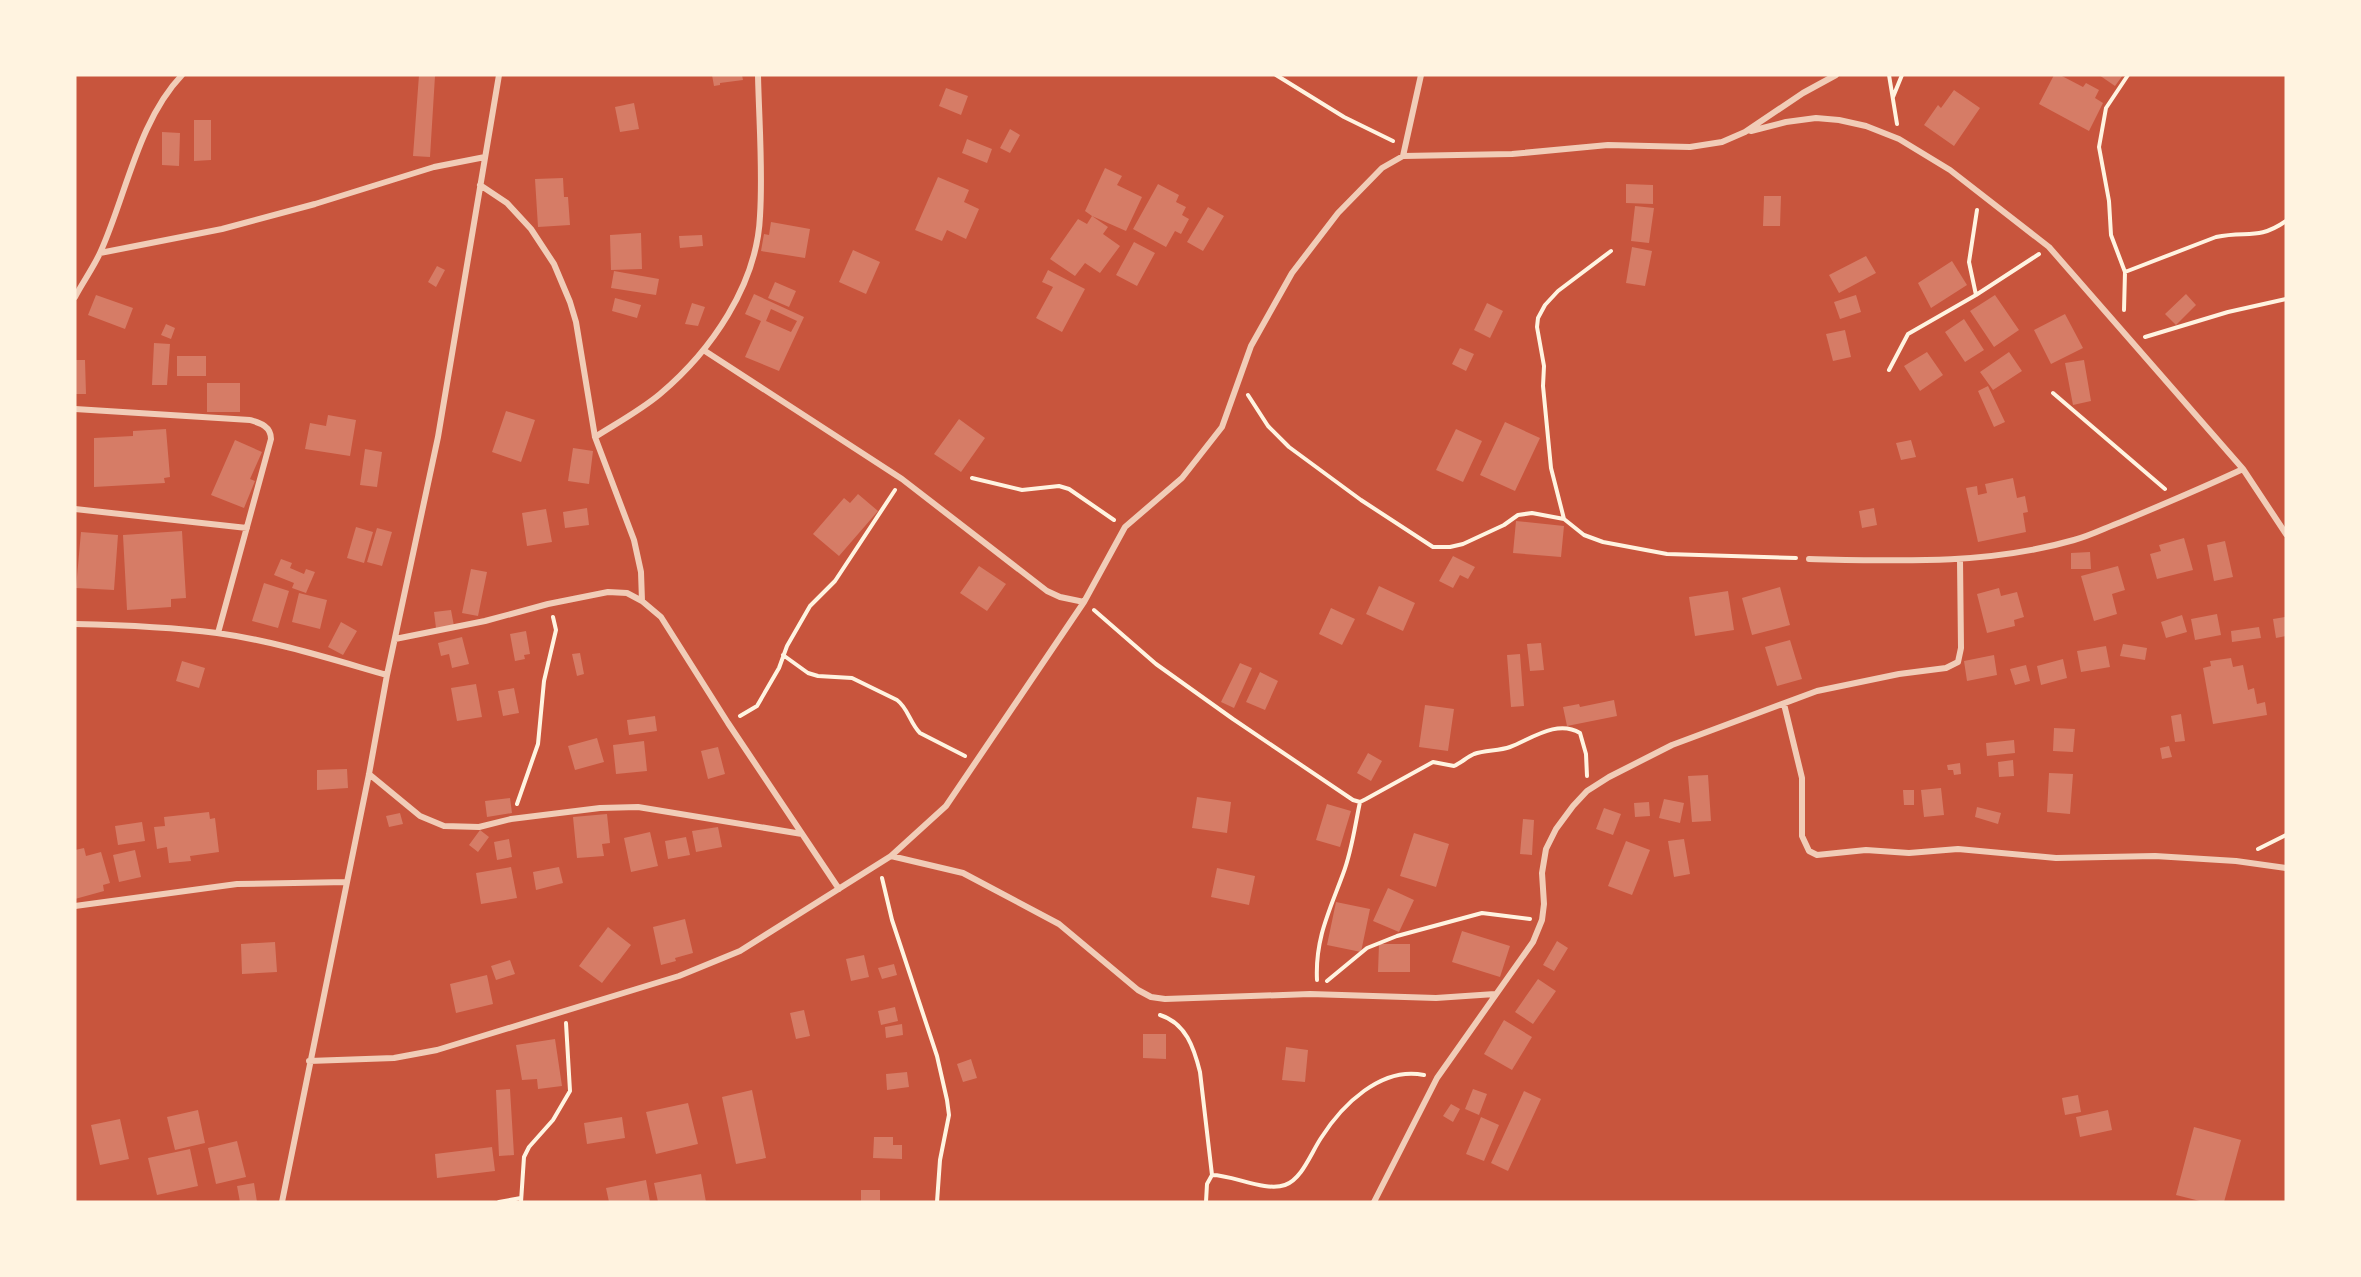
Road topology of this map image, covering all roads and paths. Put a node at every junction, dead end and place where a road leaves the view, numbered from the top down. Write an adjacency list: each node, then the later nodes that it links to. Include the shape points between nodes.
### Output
1 (182, 75): 21 (street, via 168,90 140,147)
2 (499, 75): 15 (street)
3 (758, 75): 28 (street, via 760,218 753,258 739,294)
4 (1276, 75): 13 (path, via 1344,117)
5 (1421, 75): 13 (street)
6 (1836, 75): 11 (street)
7 (1889, 75): 10 (path)
8 (1902, 75): 10 (path)
9 (2128, 75): 22 (path, via 2106,108 2099,147 2111,235)
10 (1893, 97): 12 (path)
11 (1745, 132): 12 (street, via 1816,118 1866,126); 14 (street, via 1690,147 1608,145 1512,154)
12 (1899, 139): 17 (street)
13 (1405, 147): 14 (street)
14 (1403, 156): 30 (street, via 1360,188 1292,273 1251,346)
15 (485, 157): 16 (street); 21 (street, via 434,167 222,229)
16 (480, 185): 33 (street, via 507,203 531,229 554,264 576,322); 50 (street, via 438,437)
17 (1981, 194): 19 (street); 23 (path, via 1969,262)
18 (2286, 221): 22 (path, via 2268,233 2216,237)
19 (2049, 247): 23 (path); 26 (street)
20 (1611, 251): 39 (path, via 1558,291 1538,318 1551,468)
21 (100, 253): 24 (street)
22 (2125, 272): 26 (path)
23 (1976, 295): 29 (path, via 1908,334)
24 (75, 297)
25 (2286, 299): 27 (path)
26 (2123, 332): 27 (street)
27 (2133, 341): 34 (street)
28 (705, 351): 33 (street, via 659,395); 36 (street)
29 (1889, 370)
30 (1239, 381): 39 (path, via 1268,426 1289,447 1433,547 1463,544 1525,513); 40 (street, via 1222,427 1182,478)
31 (2053, 393): 37 (path)
32 (75, 409): 41 (street, via 250,420 267,427 271,439)
33 (596, 437): 45 (street, via 634,540)
34 (2243, 469): 37 (street); 42 (street)
35 (972, 478): 40 (path, via 1022,490 1059,486 1069,489)
36 (902, 479): 46 (street, via 1047,591); 51 (path, via 835,581 810,606)
37 (2176, 500): 44 (street, via 2074,540)
38 (75, 509): 41 (street)
39 (1564, 519): 43 (path, via 1584,535 1603,542 1667,554)
40 (1125, 527): 46 (street)
41 (247, 528): 49 (street)
42 (2286, 534)
43 (1809, 559): 44 (street)
44 (1960, 560): 53 (street, via 1958,662 1946,668 1852,682)
45 (642, 601): 47 (street, via 627,593 608,592); 54 (street, via 661,617)
46 (1084, 602): 55 (street); 58 (path, via 1156,664)
47 (548, 604): 50 (street); 59 (path, via 556,630 544,681 538,744)
48 (75, 624): 49 (street)
49 (218, 633): 52 (street, via 292,648)
50 (395, 639): 52 (street)
51 (783, 655): 54 (path, via 757,706); 55 (path, via 808,673 852,678 897,700 920,733)
52 (387, 675): 56 (street)
53 (1784, 704): 57 (street, via 1672,745); 63 (street, via 1802,778 1802,837 1809,851 1817,855 1958,849 2056,858 2166,856)
54 (728, 723): 60 (street)
55 (976, 762): 61 (street, via 946,806)
56 (369, 774): 59 (street, via 420,816 444,825 480,827); 64 (street)
57 (1587, 791): 58 (path, via 1584,741 1572,729 1538,733 1511,746 1475,754 1454,766 1433,762); 67 (street, via 1556,829 1546,849)
58 (1360, 802): 68 (path, via 1344,872 1327,913 1316,958)
59 (511, 819): 60 (street, via 638,807)
60 (802, 834): 65 (street)
61 (891, 856): 62 (street); 69 (street, via 963,873 1059,924)
62 (879, 864): 65 (street); 79 (path, via 892,920 921,1002 947,1100 949,1115)
63 (2286, 868)
64 (347, 882): 66 (street, via 237,884); 73 (street)
65 (839, 889): 72 (street, via 740,951 679,976)
66 (75, 906)
67 (1542, 920): 68 (path, via 1482,913 1397,936 1367,948); 71 (street, via 1533,942)
68 (1317, 989): 70 (path)
69 (1138, 990): 70 (street, via 1165,999); 75 (path, via 1143,1008 1174,1020 1196,1056)
70 (1310, 994): 71 (street, via 1436,998)
71 (1495, 994): 74 (street)
72 (564, 1012): 73 (street, via 426,1052 394,1058); 76 (path, via 570,1091 554,1120 524,1157)
73 (309, 1061): 77 (street)
74 (1437, 1078): 75 (path, via 1411,1073 1382,1080 1340,1111 1297,1177 1285,1185 1270,1186); 81 (street)
75 (1212, 1175): 80 (path, via 1206,1184)
76 (521, 1200): 78 (path)
77 (282, 1202)
78 (499, 1202)
79 (937, 1202)
80 (1206, 1202)
81 (1374, 1202)

